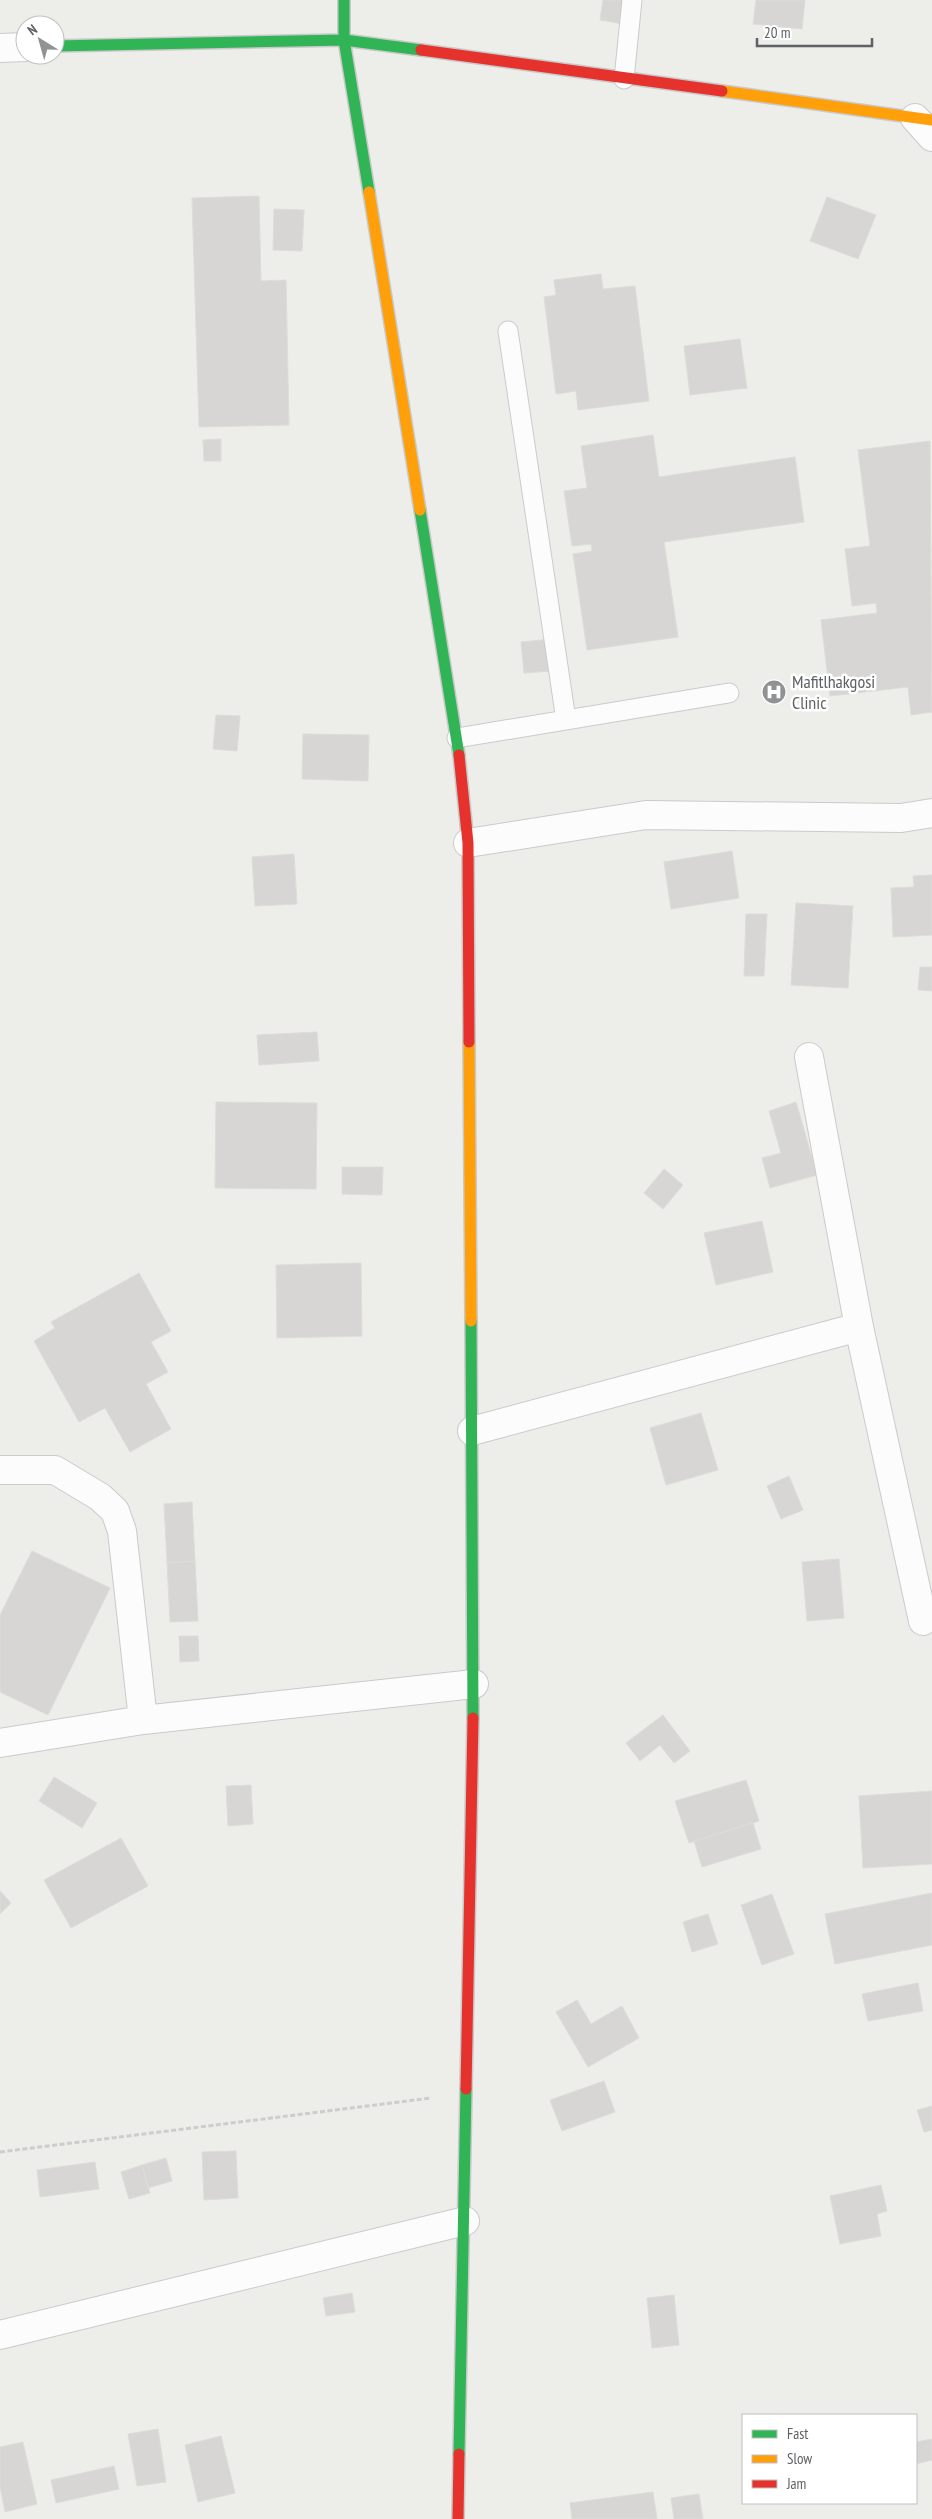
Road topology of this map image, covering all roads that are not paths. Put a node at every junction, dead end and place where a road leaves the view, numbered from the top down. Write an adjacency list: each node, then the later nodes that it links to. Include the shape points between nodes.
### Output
1 (344, 0): 3 (street)
2 (632, 0): 7 (lane)
3 (344, 40): 4 (street); 7 (street); 12 (street)
4 (65, 46)
5 (15, 47): 6 (street)
6 (0, 48)
7 (624, 78): 8 (street)
8 (926, 125)
9 (508, 332): 11 (lane)
10 (729, 693): 11 (lane)
11 (566, 720): 12 (lane)
12 (457, 738): 14 (street)
13 (932, 813): 14 (street, via 901,818 646,815)
14 (468, 843): 17 (street)
15 (809, 1058): 16 (street)
16 (858, 1327): 17 (street); 19 (street)
17 (472, 1431): 20 (street)
18 (0, 1470): 21 (street, via 55,1470 100,1497 115,1511 122,1531)
19 (923, 1621)
20 (474, 1684): 21 (street); 23 (street)
21 (143, 1720): 22 (street)
22 (0, 1744)
23 (465, 2221): 24 (street); 25 (street)
24 (0, 2335)
25 (458, 2519)

